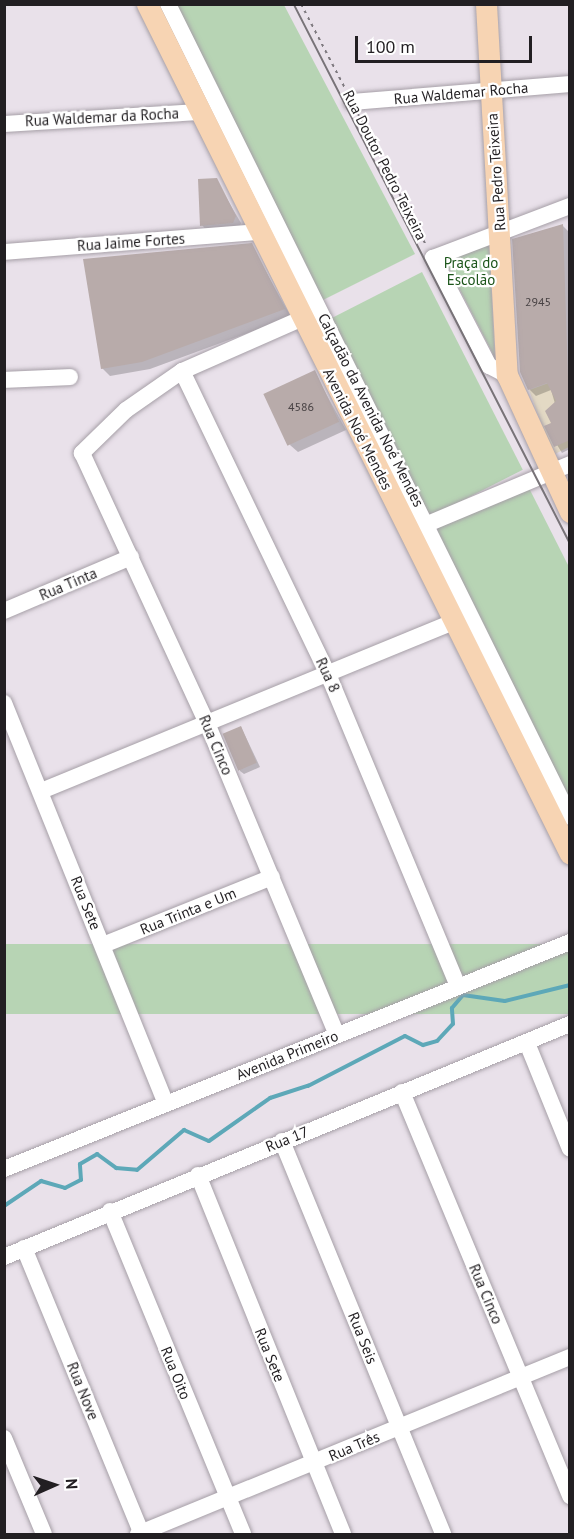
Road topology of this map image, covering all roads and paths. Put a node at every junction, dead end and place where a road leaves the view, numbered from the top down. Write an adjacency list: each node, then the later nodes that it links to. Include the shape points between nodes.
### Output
1 (147, 4): 8 (main road, Avenida Noé Mendes)
2 (168, 4): 22 (street, Calçadão da Avenida Noé Mendes)
3 (301, 4): 7 (path, Rua Doutor Pedro Teixeira)
4 (486, 4): 6 (main road, Rua Pedro Teixeira)
5 (570, 84): 6 (street, Rua Waldemar Rocha)
6 (490, 90): 7 (street, Rua Waldemar Rocha); 12 (main road, Rua Pedro Teixeira)
7 (352, 102): 14 (path, Rua Doutor Pedro Teixeira)
8 (199, 112): 9 (street, Rua Waldemar da Rocha); 11 (main road, Avenida Noé Mendes)
9 (4, 123)
10 (570, 206): 12 (street)
11 (258, 232): 13 (street, Rua Jaime Fortes); 15 (main road, Avenida Noé Mendes)
12 (500, 233): 14 (street); 17 (main road, Rua Pedro Teixeira)
13 (4, 252)
14 (433, 258): 17 (street, Rua Doutor Pedro Teixeira, via 489,366)
15 (303, 318): 16 (street); 22 (main road, Avenida Noé Mendes)
16 (182, 371): 23 (street, Rua Cinco, via 86,445 84,460); 26 (street, Rua 8)
17 (507, 375): 20 (main road, Rua Doutor Pedro Teixeira)
18 (70, 377): 19 (street)
19 (4, 380)
20 (560, 468): 21 (main road, Rua Doutor Pedro Teixeira); 22 (street)
21 (570, 512)
22 (418, 528): 25 (main road, Avenida Noé Mendes); 30 (street, Calçadão da Avenida Noé Mendes)
23 (130, 557): 24 (street, Rua Tinta); 28 (street, Rua Cinco)
24 (4, 611)
25 (454, 622): 26 (street); 31 (main road, Avenida Noé Mendes)
26 (328, 674): 28 (street); 35 (street, Rua 8)
27 (4, 703): 29 (street, Rua Sete)
28 (207, 723): 29 (street); 32 (street, Rua Cinco)
29 (41, 791): 34 (street, Rua Sete)
30 (570, 817)
31 (570, 854)
32 (272, 877): 34 (street, Rua Trinta e Um); 37 (street, Rua Cinco)
33 (570, 942): 35 (street, Avenida Primeiro)
34 (103, 945): 40 (street, Rua Sete)
35 (458, 986): 37 (street, Avenida Primeiro)
36 (570, 1024): 38 (street, Rua 17)
37 (337, 1035): 40 (street, Avenida Primeiro)
38 (527, 1043): 39 (street, Rua 17); 42 (street)
39 (402, 1092): 41 (street, Rua 17); 49 (street, Rua Cinco)
40 (166, 1103): 43 (street, Avenida Primeiro)
41 (282, 1141): 44 (street, Rua 17); 50 (street, Rua Seis)
42 (570, 1149)
43 (4, 1170)
44 (198, 1175): 45 (street, Rua 17); 52 (street, Rua Sete)
45 (110, 1211): 46 (street, Rua 17); 54 (street, Rua Oito)
46 (24, 1248): 47 (street, Rua 17); 56 (street, Rua Nove)
47 (4, 1257)
48 (570, 1357): 49 (street, Rua Três)
49 (520, 1377): 50 (street, Rua Três); 53 (street, Rua Cinco)
50 (400, 1427): 52 (street, Rua Três); 59 (street, Rua Seis)
51 (4, 1438): 55 (street)
52 (314, 1463): 54 (street, Rua Três); 58 (street, Rua Sete)
53 (570, 1496)
54 (228, 1498): 56 (street, Rua Três); 57 (street, Rua Oito)
55 (44, 1534)
56 (141, 1534)
57 (243, 1534)
58 (343, 1534)
59 (443, 1534)

